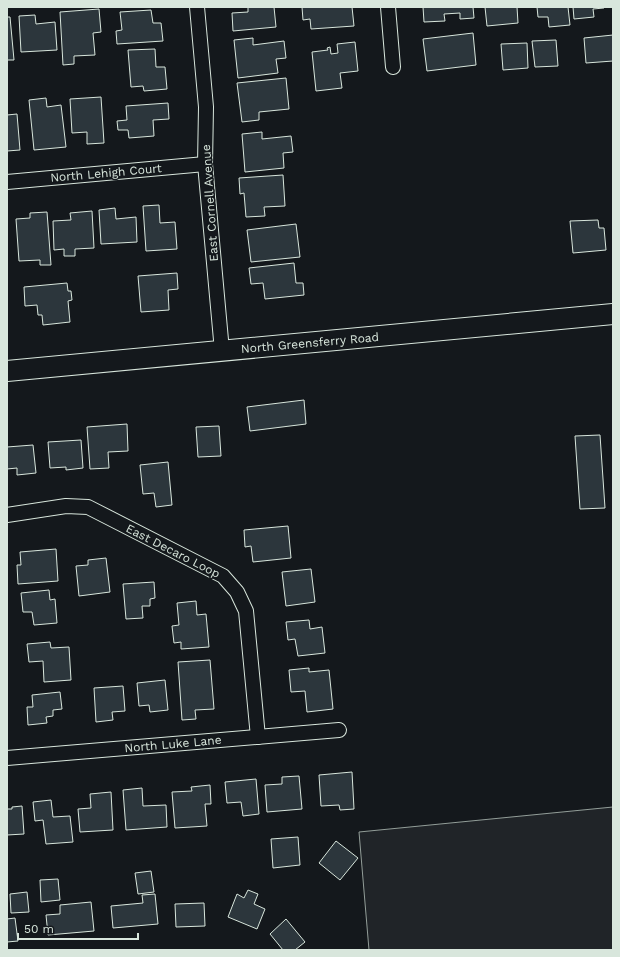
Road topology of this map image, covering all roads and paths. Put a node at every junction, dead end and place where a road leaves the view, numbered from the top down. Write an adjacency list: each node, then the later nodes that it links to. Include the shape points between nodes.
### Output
1 (197, 7): 4 (street, East Cornell Avenue, via 206,107)
2 (388, 7): 3 (street)
3 (393, 67)
4 (205, 164): 5 (street, North Lehigh Court); 7 (street, East Cornell Avenue)
5 (7, 182)
6 (613, 314): 7 (main road, North Greensferry Road)
7 (222, 351): 8 (main road, North Greensferry Road)
8 (7, 371)
9 (7, 515): 11 (street, East Decaro Loop, via 66,506 88,507 223,576 237,592 246,611)
10 (338, 730): 11 (street, North Luke Lane)
11 (258, 737): 12 (street, North Luke Lane)
12 (7, 758)

